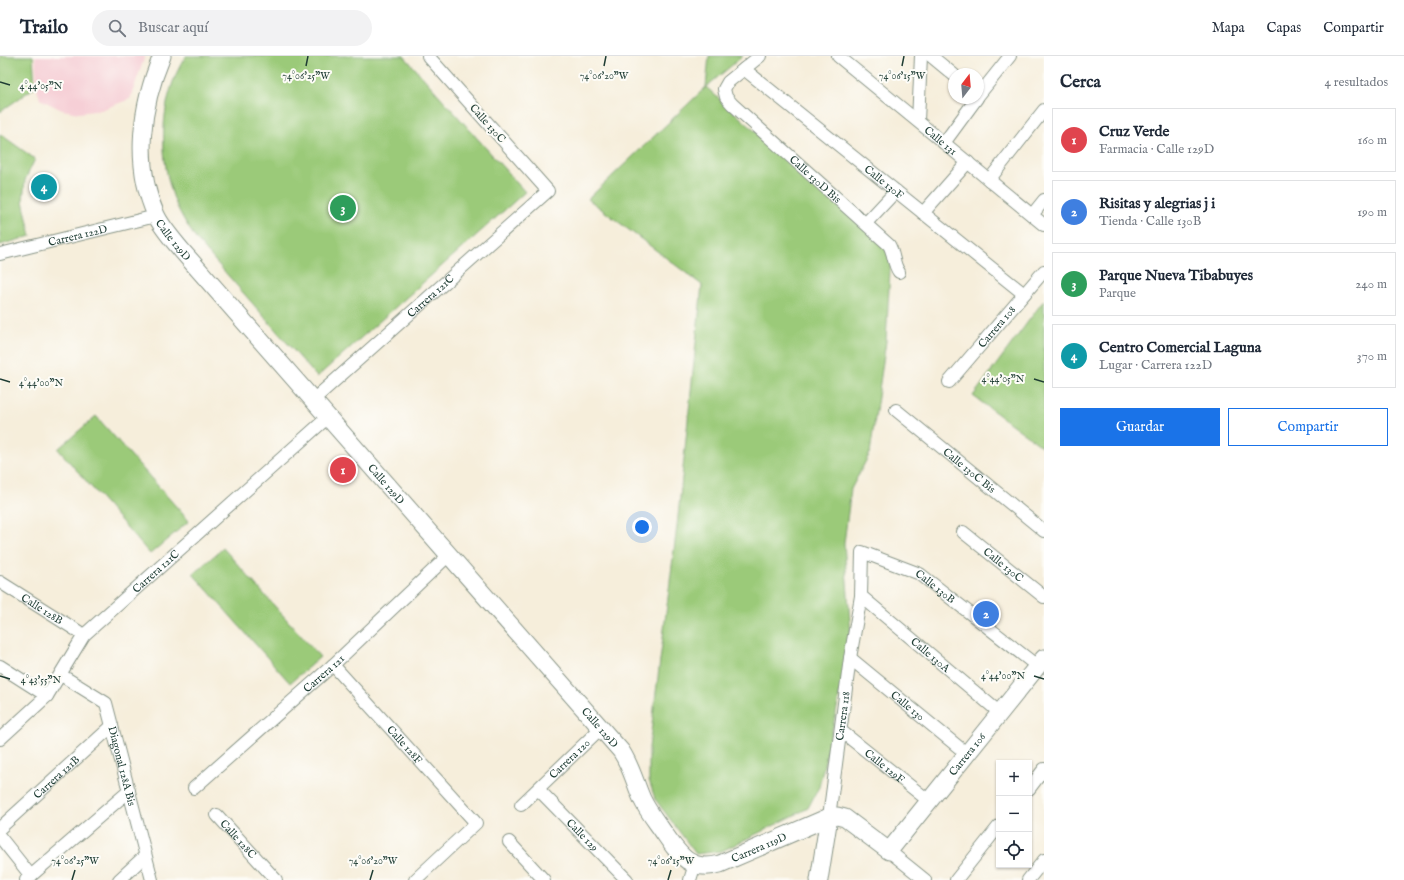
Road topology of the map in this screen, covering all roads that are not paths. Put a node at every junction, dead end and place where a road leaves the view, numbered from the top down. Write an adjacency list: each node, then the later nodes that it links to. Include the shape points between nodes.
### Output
1 (162, 56): 22 (street, Calle 129D, via 152,78 145,106 142,147 146,179)
2 (428, 56): 17 (street, Calle 130C)
3 (760, 56): 8 (street)
4 (838, 56): 13 (street, Calle 131)
5 (922, 56): 13 (street)
6 (931, 56): 9 (street)
7 (1010, 56): 10 (street)
8 (744, 69): 18 (street, Calle 130F); 23 (street, Calle 130D Bis, via 728,82 724,89 726,97)
9 (948, 71)
10 (984, 88)
11 (972, 104): 14 (street)
12 (1044, 110): 16 (street)
13 (918, 121): 14 (street, Calle 131)
14 (944, 143): 15 (street, Calle 131)
15 (968, 162): 16 (street, Calle 131); 20 (street)
16 (989, 180): 21 (street, Calle 131)
17 (548, 191): 30 (street, Carrera 121C)
18 (896, 191): 20 (street, Calle 130F); 23 (street)
19 (1044, 200): 21 (street)
20 (923, 213): 28 (street, Calle 130F)
21 (1032, 215): 24 (street, Calle 131)
22 (156, 216): 25 (street, Carrera 122D); 30 (street, Calle 129D, via 183,252)
23 (866, 223): 27 (street, Calle 130D Bis, via 889,245)
24 (1044, 225)
25 (0, 254)
26 (1044, 271): 28 (street, Carrera 108)
27 (899, 272)
28 (1024, 294): 29 (street, Carrera 108)
29 (949, 382)
30 (313, 400): 32 (street, Calle 129D)
31 (896, 410): 33 (street, Calle 130C Bis)
32 (328, 417): 36 (street, Calle 129D); 40 (street, Carrera 121C)
33 (1044, 531)
34 (963, 532): 39 (street, Calle 130C)
35 (862, 552): 38 (street, Carrera 118); 42 (street, Calle 130B, via 920,574)
36 (450, 554): 43 (street, Carrera 121); 49 (street, Calle 129D)
37 (0, 582): 40 (street, Calle 128B)
38 (860, 596): 41 (street, Carrera 118); 47 (street, Calle 130A)
39 (1044, 597)
40 (84, 636): 45 (street, Carrera 121C)
41 (850, 658): 50 (street, Carrera 118); 52 (street, Calle 130)
42 (1041, 662): 47 (street, Carrera 106)
43 (334, 665): 55 (street, Carrera 121); 74 (street, Calle 128F, via 476,823)
44 (0, 666): 46 (street)
45 (61, 675): 46 (street, Carrera 121C); 48 (street, Diagonal 128A Bis, via 106,703)
46 (47, 696): 51 (street, Carrera 121C)
47 (1000, 713): 52 (street, Carrera 106)
48 (112, 726): 57 (street, Diagonal 128A Bis); 62 (street, Carrera 121B)
49 (601, 728): 56 (street, Carrera 120); 69 (street, Calle 129D, via 625,756 649,813)
50 (841, 731): 58 (street, Calle 129F); 61 (street, Carrera 118)
51 (0, 739)
52 (967, 754): 58 (street, Carrera 106)
53 (1044, 769): 54 (street)
54 (1032, 785)
55 (194, 788)
56 (538, 789): 59 (street, Carrera 120); 76 (street, Calle 129)
57 (129, 791): 67 (street, Diagonal 128A Bis); 70 (street)
58 (929, 801): 66 (street, Carrera 106)
59 (521, 805)
60 (217, 815): 73 (street, Calle 128C)
61 (833, 816): 66 (street, via 845,818); 69 (street, Carrera 119D, via 720,864); 77 (street, Carrera 118)
62 (0, 828)
63 (996, 830): 79 (street)
64 (0, 838): 70 (street)
65 (509, 842): 75 (street)
66 (889, 851): 78 (street)
67 (145, 856): 71 (street); 72 (street, Diagonal 128A Bis)
68 (1044, 860): 80 (street)
69 (693, 872)
70 (28, 878)
71 (119, 880)
72 (152, 880)
73 (276, 880)
74 (415, 880)
75 (544, 880)
76 (627, 880)
77 (820, 880)
78 (925, 880)
79 (956, 880)
80 (1028, 880)

